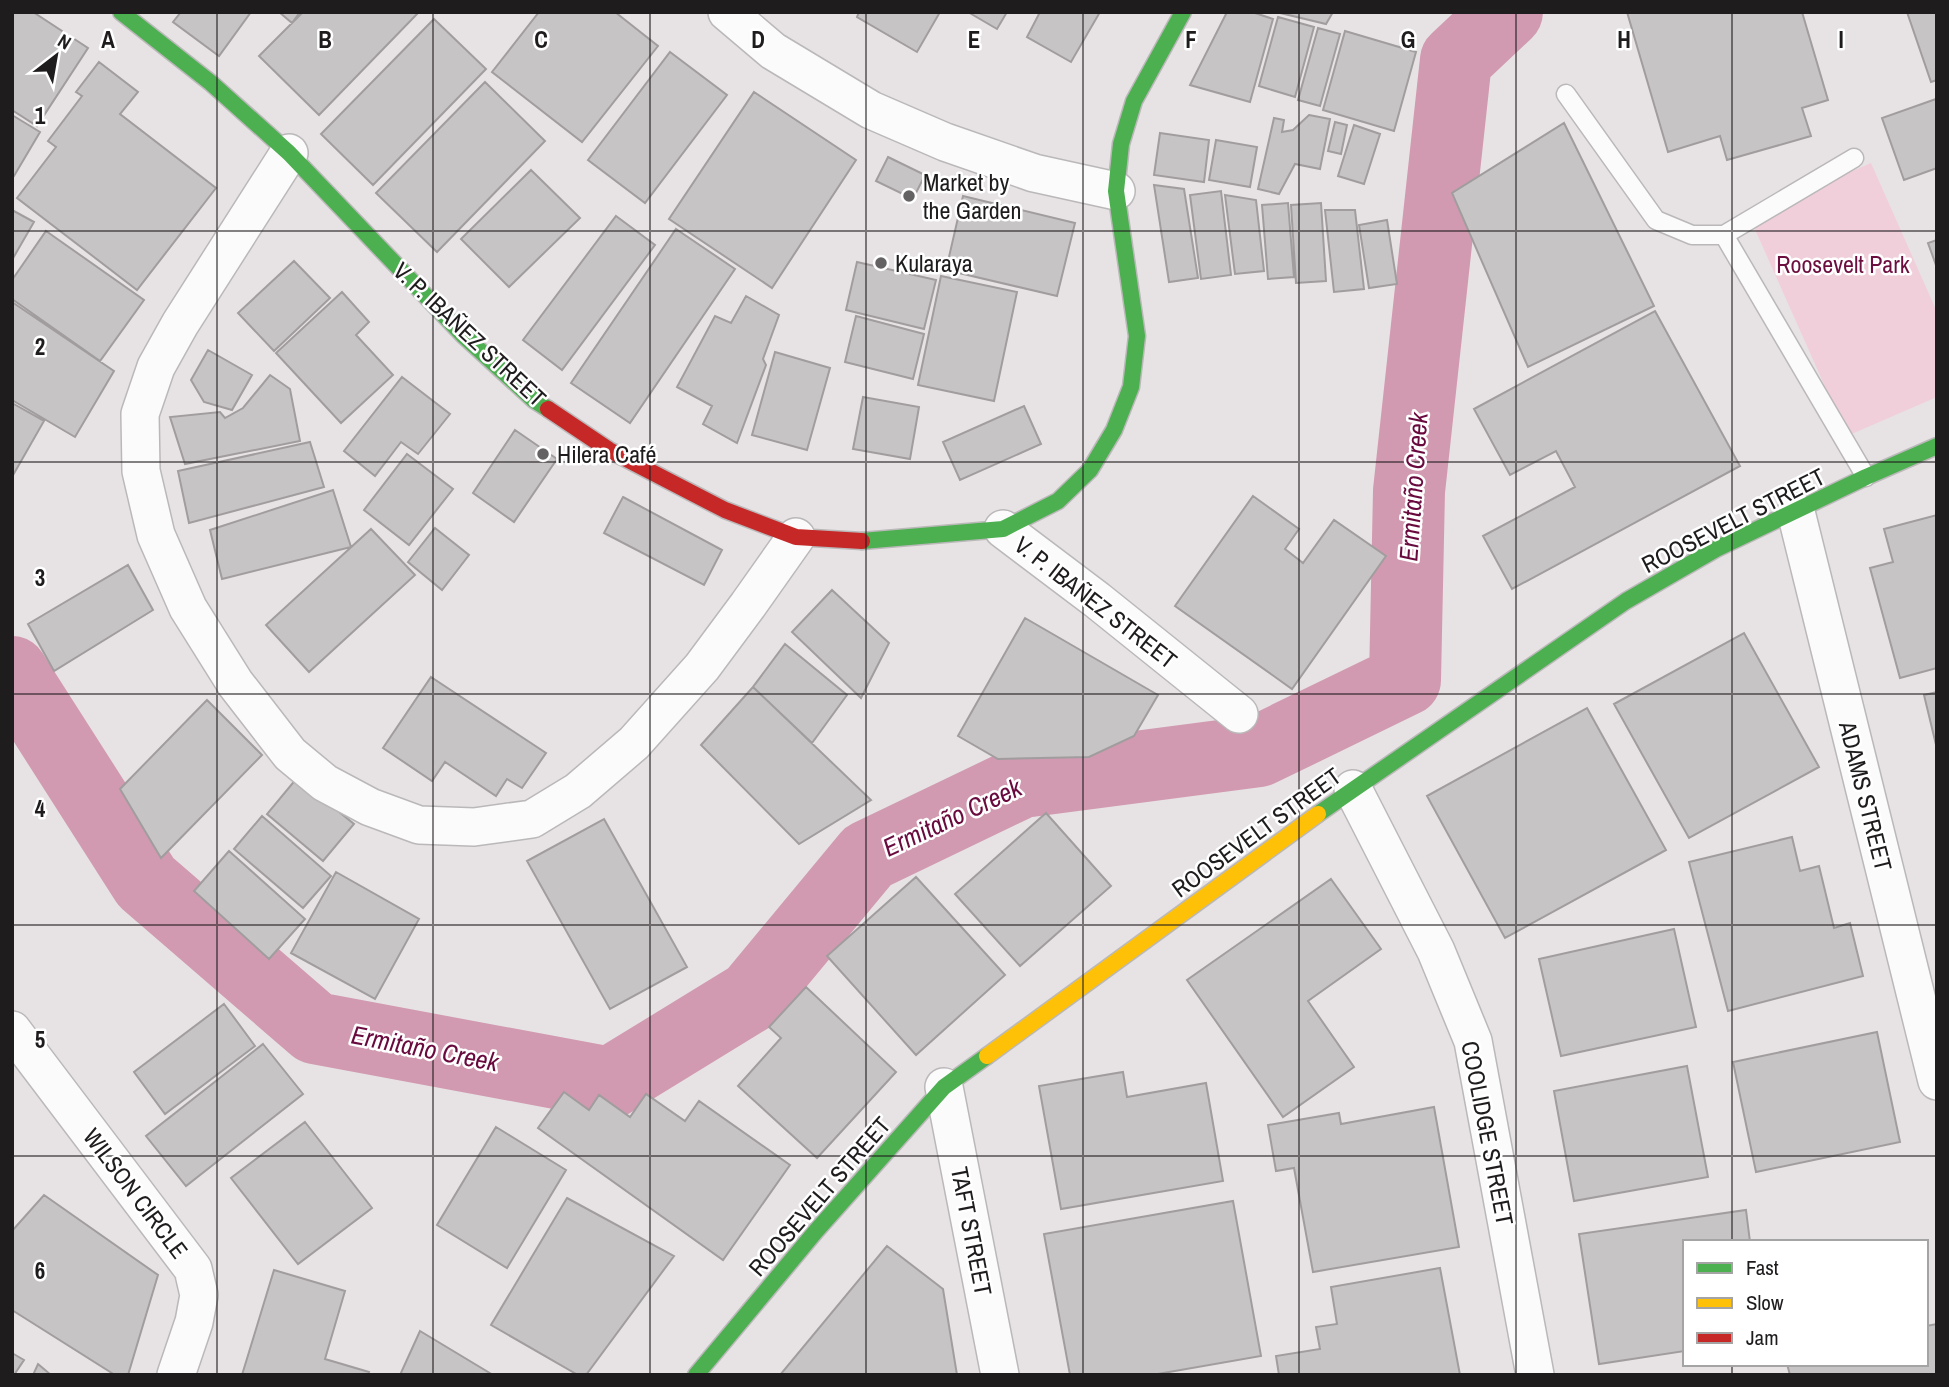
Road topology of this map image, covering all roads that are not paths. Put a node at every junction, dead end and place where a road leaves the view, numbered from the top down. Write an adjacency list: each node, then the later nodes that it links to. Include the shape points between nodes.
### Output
1 (121, 12): 5 (street, V. P. IBAÑEZ STREET)
2 (727, 12): 7 (street, via 773,51 871,110 1034,173)
3 (1183, 12): 7 (street, via 1134,101 1121,144)
4 (1566, 94): 8 (lane, via 1656,220 1692,235)
5 (289, 153): 13 (street, V. P. IBAÑEZ STREET, via 463,335 534,400 609,450 725,510); 13 (street, via 156,367 140,414 141,471 156,535 187,608 235,683 290,754 325,783 370,807 419,825 474,827 532,819 578,792 640,737 702,667)
6 (1854, 158): 8 (lane)
7 (1116, 191): 12 (street, via 1138,335 1131,387 1114,430 1090,470 1058,501)
8 (1724, 235): 10 (lane)
9 (1937, 446): 10 (street, ROOSEVELT STREET)
10 (1866, 477): 11 (street, ROOSEVELT STREET)
11 (1796, 512): 15 (street, ROOSEVELT STREET, via 1716,549 1626,601); 17 (street, ADAMS STREET)
12 (1003, 529): 13 (street, V. P. IBAÑEZ STREET, via 870,542); 14 (street, V. P. IBAÑEZ STREET)
13 (796, 537)
14 (1239, 714)
15 (1353, 789): 18 (street, ROOSEVELT STREET); 22 (street, COOLIDGE STREET, via 1436,951 1473,1041)
16 (12, 1030): 19 (street, WILSON CIRCLE, via 193,1269 199,1296)
17 (1937, 1081)
18 (944, 1087): 20 (street, ROOSEVELT STREET); 21 (street, TAFT STREET)
19 (176, 1375)
20 (696, 1375)
21 (1000, 1375)
22 (1535, 1375)

